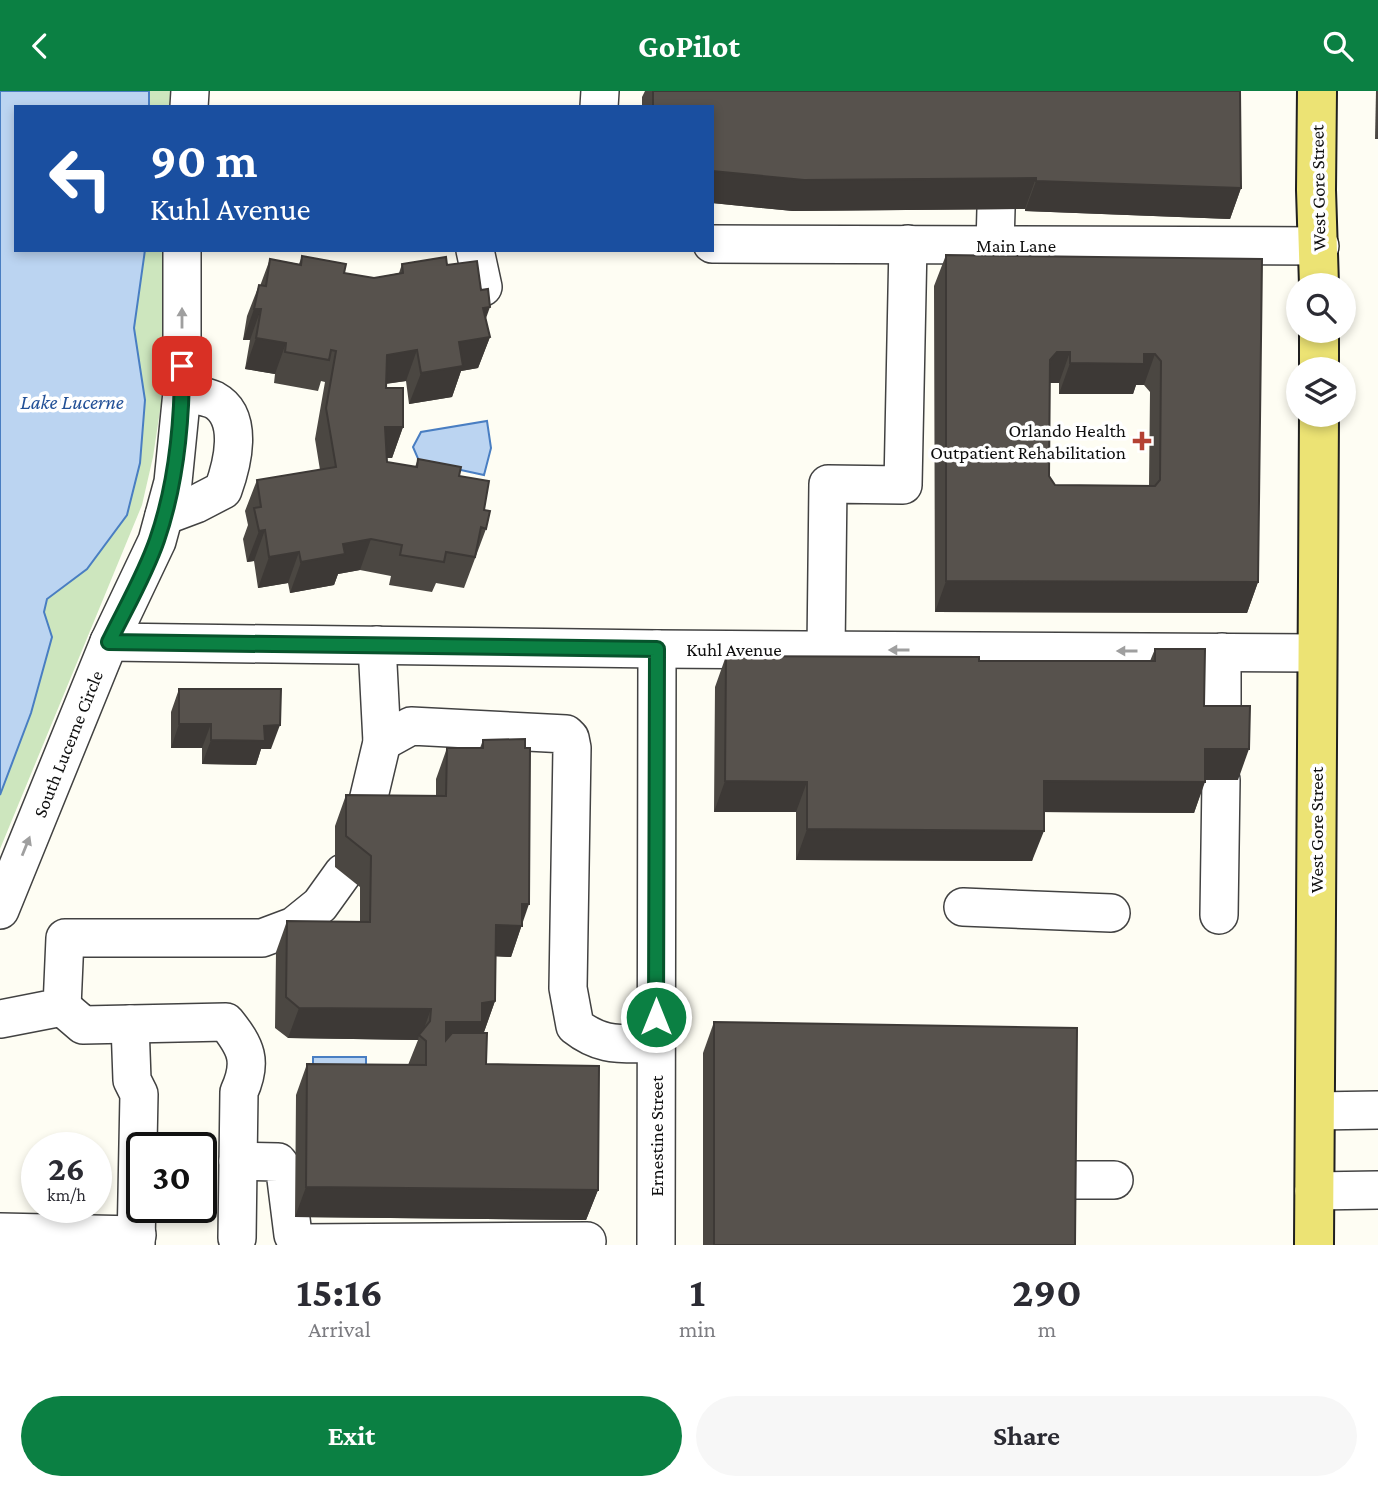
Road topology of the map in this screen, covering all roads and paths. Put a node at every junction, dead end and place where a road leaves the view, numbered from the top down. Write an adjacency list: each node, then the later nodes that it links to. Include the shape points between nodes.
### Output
1 (1317, 91): 6 (main road, West Gore Street)
2 (996, 209): 5 (street)
3 (714, 244): 4 (street, Main Lane)
4 (908, 244): 5 (street, Main Lane); 17 (street, via 903,485 828,484)
5 (995, 245): 6 (street, Main Lane)
6 (1320, 246): 9 (main road, West Gore Street)
7 (182, 252): 11 (street, South Lucerne Circle, one-way to 7)
8 (475, 252): 10 (street)
9 (1319, 273)
10 (483, 287)
11 (182, 392): 13 (street, South Lucerne Circle, via 173,482); 13 (street, via 215,401 232,420 233,462 223,491)
12 (1319, 427): 19 (main road, West Gore Street)
13 (164, 516): 14 (street, South Lucerne Circle)
14 (109, 642): 15 (street, Kuhl Avenue); 26 (street, South Lucerne Circle, one-way to 14)
15 (377, 645): 16 (street, Kuhl Avenue, via 482,631); 21 (street)
16 (657, 649): 17 (street, Kuhl Avenue, via 767,636); 32 (street, Ernestine Street)
17 (826, 650): 18 (street, Kuhl Avenue, one-way to 17)
18 (1222, 652): 19 (street, Kuhl Avenue); 20 (street)
19 (1317, 653): 34 (main road, West Gore Street)
20 (1222, 737)
21 (382, 742): 23 (street); 32 (street, via 411,726 566,734 572,748 568,988 575,1026 591,1039 609,1043)
22 (1221, 780): 28 (street)
23 (362, 826)
24 (343, 873): 29 (street, via 320,905 294,926 262,938 65,938)
25 (963, 907): 27 (street)
26 (0, 910)
27 (1111, 913)
28 (1219, 915)
29 (62, 1007): 30 (street); 31 (street, via 83,1025)
30 (0, 1020)
31 (130, 1024): 35 (street, via 226,1022 243,1044 246,1065 239,1092); 42 (street, via 132,1080 139,1094)
32 (656, 1044): 44 (street, Ernestine Street)
33 (1378, 1110): 34 (street)
34 (1314, 1111): 39 (main road, West Gore Street)
35 (238, 1161): 41 (street); 43 (street, via 278,1162 285,1171 293,1235 303,1243)
36 (1065, 1180): 37 (street)
37 (1114, 1180)
38 (1378, 1190): 39 (street)
39 (1314, 1191): 45 (main road, West Gore Street)
40 (0, 1231): 42 (street)
41 (237, 1238)
42 (137, 1240)
43 (587, 1241)
44 (656, 1245)
45 (1314, 1245)

